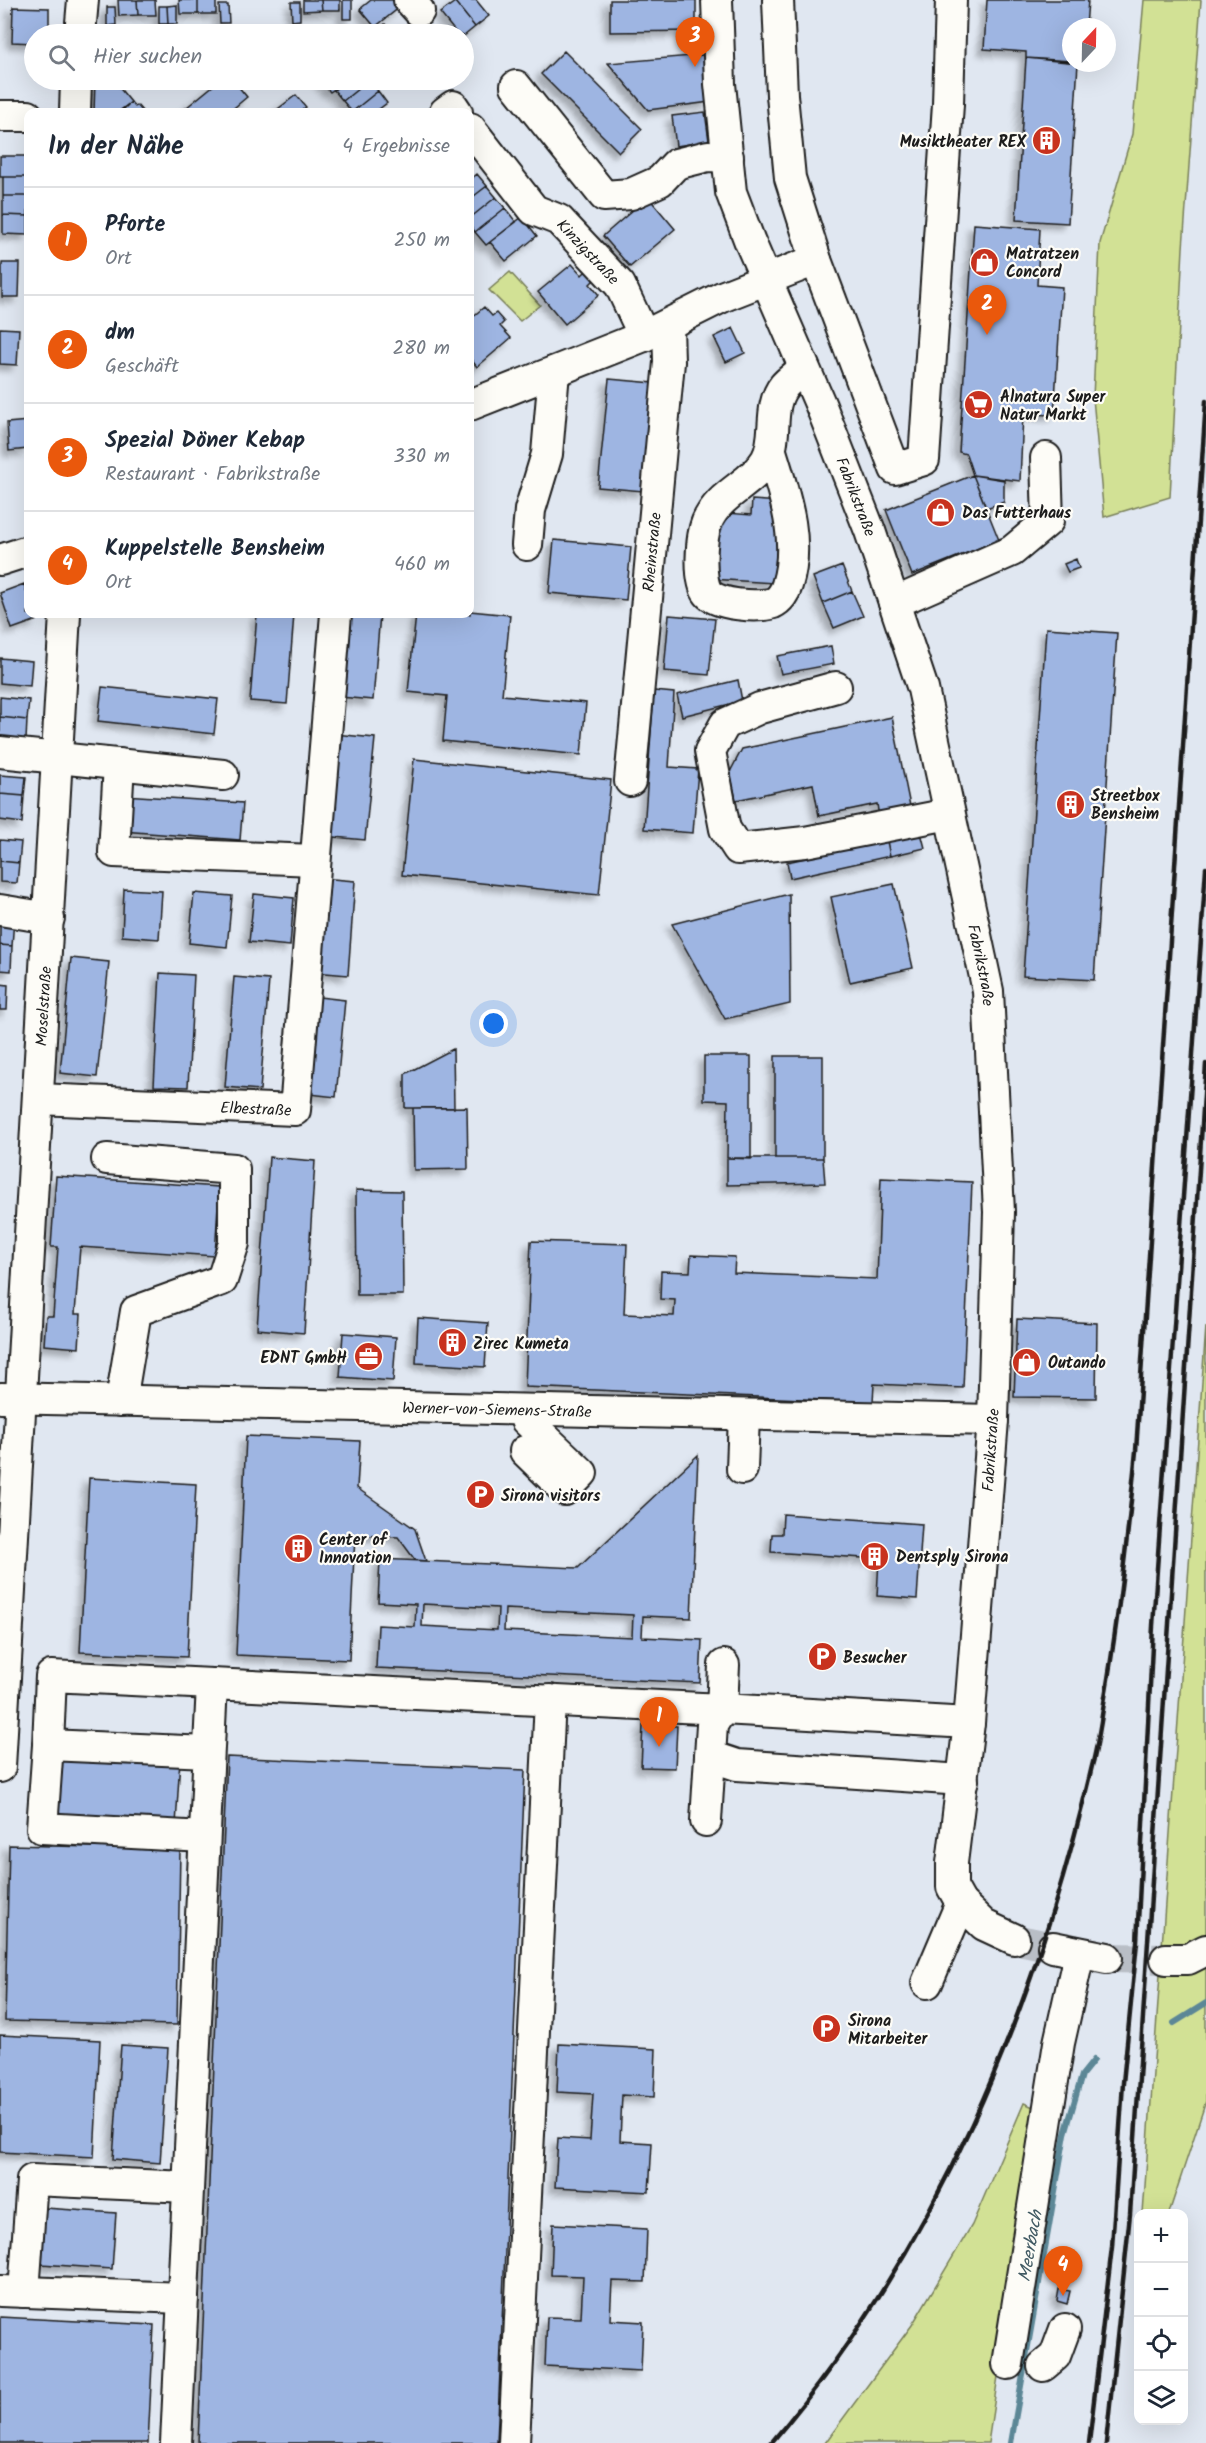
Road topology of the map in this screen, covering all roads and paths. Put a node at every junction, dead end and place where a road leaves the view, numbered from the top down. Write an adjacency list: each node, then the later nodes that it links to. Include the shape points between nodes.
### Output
1 (82, 0): 5 (street)
2 (717, 0): 12 (street, Fabrikstraße)
3 (778, 0): 13 (street, via 790,178)
4 (943, 1): 13 (street, via 948,104 924,460 896,469)
5 (81, 24)
6 (516, 86): 12 (street, via 604,196 631,194 660,181 676,164 708,156)
7 (76, 90): 8 (street)
8 (75, 108)
9 (0, 116): 10 (street)
10 (24, 116)
11 (474, 133): 15 (street, Kinzigstraße, via 534,210 559,220)
12 (728, 157): 14 (street, Fabrikstraße, via 731,192)
13 (816, 260): 14 (street)
14 (765, 279): 15 (street); 16 (street, Fabrikstraße)
15 (656, 330): 17 (street); 32 (street, Rheinstraße, via 669,362)
16 (804, 368): 19 (street, via 778,397); 24 (street, Fabrikstraße, via 870,531)
17 (554, 372): 18 (street); 21 (street, via 547,454 530,510)
18 (474, 403)
19 (771, 452): 19 (street, via 761,469 719,502 706,525 702,578 713,599 758,605 774,603 786,587 791,519)
20 (1046, 458): 24 (street, via 1048,521 1012,551)
21 (527, 545)
22 (24, 552): 23 (street)
23 (0, 560)
24 (894, 603): 33 (street, Fabrikstraße, via 923,689)
25 (66, 618): 29 (street, Moselstraße)
26 (336, 618): 34 (street, Elbestraße)
27 (836, 687): 33 (street, via 760,708 725,724 710,751 724,829 738,849 805,842)
28 (0, 752): 29 (street)
29 (56, 758): 30 (street); 36 (street, Moselstraße)
30 (119, 764): 31 (street); 34 (street, via 114,852)
31 (223, 775)
32 (630, 780)
33 (949, 814): 43 (street, Fabrikstraße, via 987,991 999,1212)
34 (314, 860): 37 (street, Elbestraße, via 295,1110)
35 (0, 910): 36 (street)
36 (50, 918): 37 (street, Moselstraße)
37 (38, 1099): 39 (street, Moselstraße)
38 (107, 1159): 40 (street, via 234,1169 234,1243 222,1280 136,1311)
39 (10, 1399): 40 (street, Werner-von-Siemens-Straße); 54 (street, Moselstraße)
40 (121, 1401): 41 (street, Werner-von-Siemens-Straße)
41 (744, 1414): 43 (street, Werner-von-Siemens-Straße); 45 (street)
42 (526, 1420): 44 (street, via 582,1473 566,1490)
43 (993, 1420): 50 (street, Fabrikstraße)
44 (525, 1451)
45 (742, 1469)
46 (724, 1665): 49 (street)
47 (212, 1684): 48 (street); 51 (street, via 51,1676); 52 (street)
48 (550, 1700): 49 (street); 71 (street)
49 (722, 1709): 50 (street); 53 (street, via 711,1725)
50 (969, 1723): 55 (street, Fabrikstraße)
51 (48, 1745): 52 (street); 57 (street, via 42,1828)
52 (208, 1752): 57 (street)
53 (710, 1756): 55 (street, via 737,1766); 56 (street)
54 (0, 1767)
55 (963, 1780): 58 (street, Fabrikstraße, via 952,1863 952,1887)
56 (706, 1821)
57 (204, 1837): 64 (street)
58 (960, 1904): 59 (street, via 984,1925); 63 (street)
59 (1014, 1939)
60 (1206, 1950): 62 (street, via 1188,1959)
61 (1080, 1953): 68 (street, via 1059,2043)
62 (1166, 1959)
63 (927, 1983)
64 (188, 2187): 65 (street, via 32,2180); 66 (street)
65 (12, 2291): 66 (street)
66 (183, 2298): 70 (street)
67 (1065, 2329): 69 (street, via 1055,2356)
68 (1008, 2364)
69 (1043, 2366)
70 (176, 2443)
71 (514, 2443)

